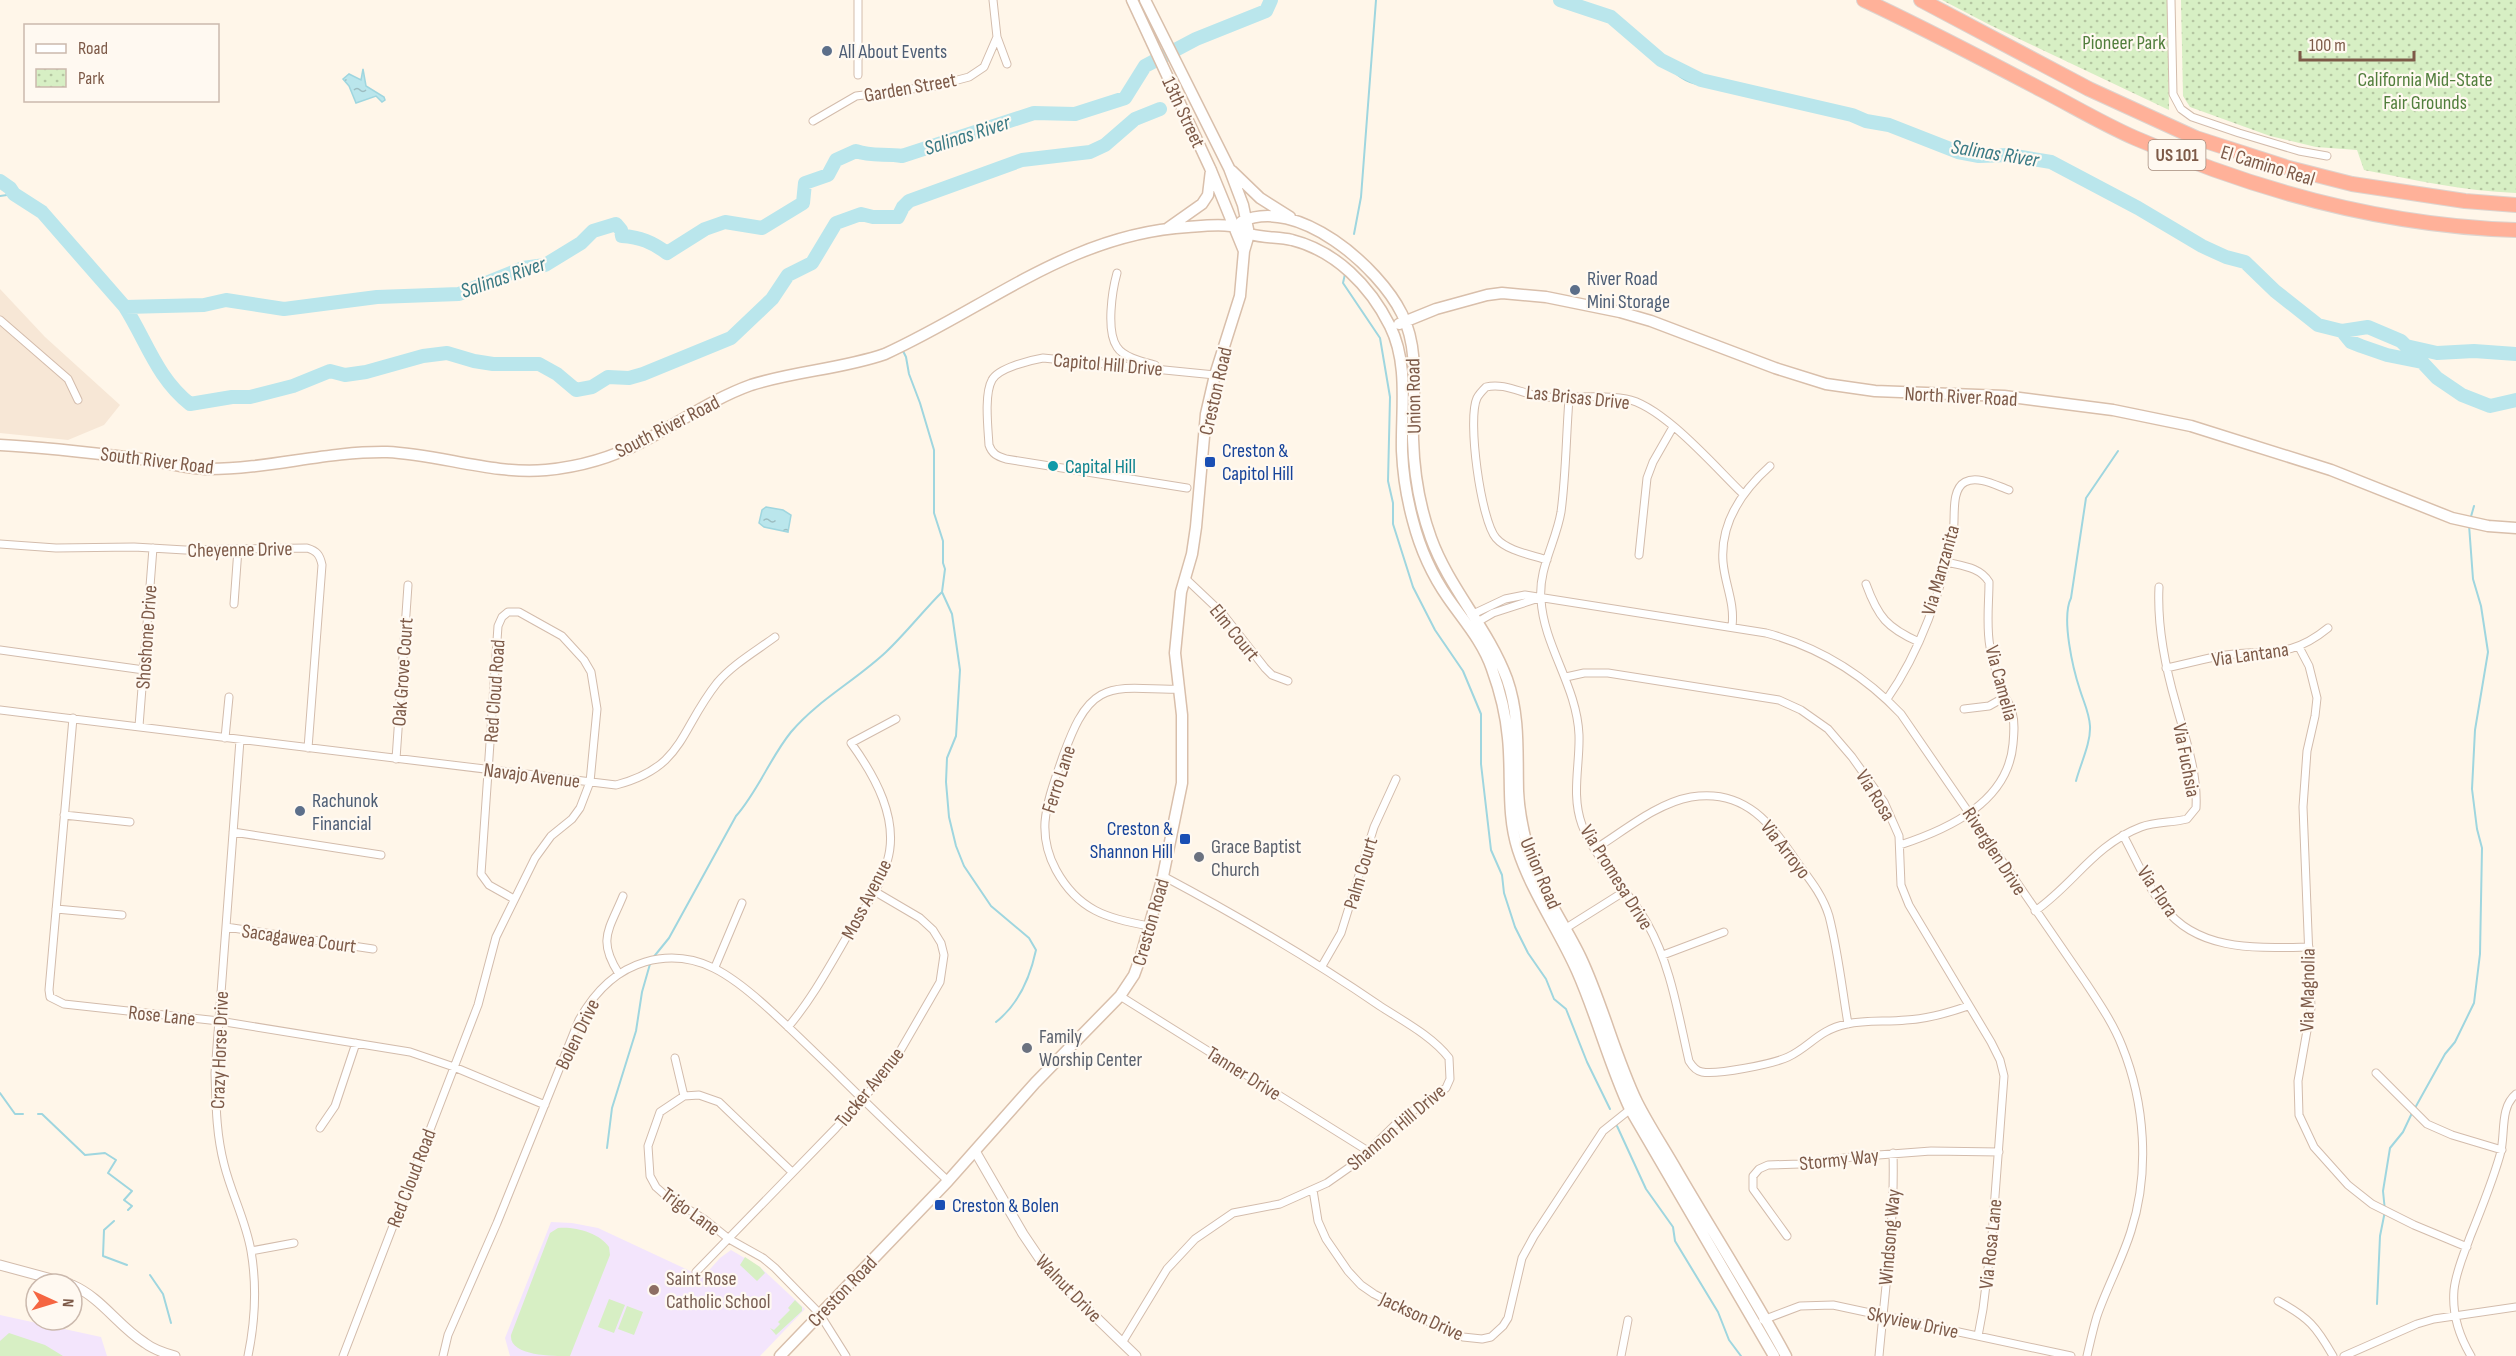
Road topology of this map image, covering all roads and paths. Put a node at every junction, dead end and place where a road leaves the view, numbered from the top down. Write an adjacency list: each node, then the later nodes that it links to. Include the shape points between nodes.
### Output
1 (858, 0): 12 (street)
2 (993, 0): 10 (street)
3 (1864, 0): 22 (highway, El Camino Real / US 101, via 2126,134 2210,168 2344,207 2446,224)
4 (1921, 0): 9 (highway, El Camino Real / US 101)
5 (1934, 0): 9 (highway, via 1953,9)
6 (2172, 0): 14 (street, via 2173,94 2181,109 2192,117 2239,133)
7 (1148, 1): 15 (main road, 13th Street)
8 (1132, 2): 16 (main road, 13th Street)
9 (1962, 20): 17 (highway, El Camino Real / US 101, via 2089,88 2196,138 2352,184)
10 (997, 37): 11 (street); 13 (street, Garden Street, via 984,67 969,77 935,86 856,96)
11 (1007, 64)
12 (858, 75)
13 (813, 121)
14 (2327, 156)
15 (1228, 165): 18 (main road, Creston Road); 19 (main road, via 1260,198)
16 (1211, 169): 20 (main road, 13th Street); 21 (main road, via 1208,195 1202,204)
17 (2516, 205)
18 (1246, 219): 19 (main road, via 1277,217); 20 (main road); 23 (main road, Creston Road)
19 (1304, 223): 27 (main road, via 1362,262 1390,294)
20 (1232, 226): 21 (main road, South River Road); 23 (main road); 24 (main road)
21 (1167, 228): 34 (main road, South River Road, via 1079,251 885,354 751,385 707,404 641,443 580,464 531,470 389,452 351,452 229,468 197,468 57,448)
22 (2516, 230)
23 (1249, 234): 24 (main road, Creston Road); 28 (main road, via 1295,241 1332,258 1363,285)
24 (1244, 251): 30 (main road, Creston Road, via 1240,296)
25 (1117, 273): 29 (street, via 1111,312 1117,347 1126,355)
26 (0, 320): 32 (street, via 68,379)
27 (1406, 322): 28 (main road, North River Road); 39 (main road, North River Road, via 1487,295 1546,297 1651,321 1826,384 1875,391 2004,396 2113,410 2191,426 2331,470 2452,518); 52 (main road, Union Road, via 1414,361 1417,488 1432,542)
28 (1391, 328): 52 (main road, Union Road, via 1399,354 1402,454 1413,521 1433,573)
29 (1166, 369): 30 (street, Capitol Hill Drive); 36 (street, Capitol Hill Drive, via 1043,357 997,374 989,390 989,445 991,452 1006,459)
30 (1215, 375): 46 (main road, Creston Road, via 1206,414 1192,554)
31 (1569, 399): 33 (street, Las Brisas Drive, via 1628,399 1646,406); 44 (street, Via Promesa Drive, via 1561,512); 44 (street, Las Brisas Drive, via 1530,395 1494,385 1481,392 1474,409 1480,489 1494,536 1508,546)
32 (78, 400)
33 (1673, 427): 38 (street, Las Brisas Drive); 43 (street, via 1647,478)
34 (0, 445)
35 (1770, 466): 38 (street)
36 (1187, 488)
37 (2009, 490): 45 (street, Via Manzanita, via 1982,481 1963,482 1957,490)
38 (1742, 494): 53 (street, via 1724,544 1723,562 1734,612)
39 (2516, 528)
40 (0, 544): 41 (street, Cheyenne Drive)
41 (153, 548): 42 (street, Cheyenne Drive); 60 (street, Shoshone Drive)
42 (238, 549): 51 (street); 74 (street, Cheyenne Drive, via 307,548 321,557)
43 (1639, 555)
44 (1547, 560): 50 (street, Via Promesa Drive)
45 (1946, 562): 56 (street, Via Manzanita); 65 (street, Via Camelia, via 1978,570 1989,582 1989,643)
46 (1185, 578): 62 (street, Elm Court, via 1222,613 1265,668); 63 (main road, Creston Road, via 1175,639)
47 (1866, 584): 56 (street, via 1874,607 1885,622)
48 (408, 585): 75 (street, Oak Grove Court)
49 (2159, 587): 59 (street, Via Fuchsia, via 2158,611)
50 (1540, 597): 52 (street, Riverglen Drive); 53 (street, Riverglen Drive); 61 (street, Via Promesa Drive, via 1547,631)
51 (234, 604)
52 (1471, 620): 98 (main road, Union Road, via 1493,646 1508,681 1517,718 1518,793 1523,829 1532,863)
53 (1732, 626): 66 (street, Riverglen Drive, via 1818,651)
54 (2328, 628): 57 (street, Via Lantana)
55 (776, 638): 78 (street, Navajo Avenue, via 726,673 676,751 654,771 616,785)
56 (1918, 642): 66 (street, Via Manzanita)
57 (2299, 647): 59 (street, Via Lantana, via 2226,655); 100 (street, Via Magnolia, via 2309,666 2317,698 2307,751 2303,807)
58 (0, 650): 60 (street)
59 (2166, 668): 83 (street, Via Fuchsia, via 2187,742 2196,808 2187,819 2159,822)
60 (144, 670): 71 (street, Shoshone Drive)
61 (1566, 677): 84 (street, Via Rosa, via 1608,673 1759,696 1801,710 1827,729 1852,757 1884,802); 85 (street, Via Promesa Drive, via 1579,735 1578,811)
62 (1288, 681)
63 (1178, 689): 87 (main road, Creston Road, via 1182,783); 96 (street, Ferro Lane, via 1109,691 1091,702 1065,752 1049,795 1045,821 1051,861 1075,897 1106,916)
64 (229, 697): 72 (street)
65 (2005, 697): 67 (street, via 1989,706); 79 (street, Via Camelia, via 2014,729 2007,771 1989,796)
66 (1887, 699): 79 (street, Riverglen Drive)
67 (1964, 708)
68 (0, 710): 69 (street, Navajo Avenue)
69 (72, 718): 71 (street, Navajo Avenue); 80 (street, Rose Lane)
70 (896, 718): 88 (street, Moss Avenue, via 851,743 872,775 887,812 890,849)
71 (139, 726): 72 (street, Navajo Avenue)
72 (225, 738): 73 (street, Navajo Avenue)
73 (240, 740): 74 (street, Navajo Avenue); 82 (street, Crazy Horse Drive)
74 (308, 748): 75 (street, Navajo Avenue)
75 (396, 759): 76 (street, Navajo Avenue)
76 (488, 771): 78 (street, Navajo Avenue); 78 (street, Red Cloud Road, via 498,626 508,612 519,612 562,636 591,672 597,709); 91 (street, Red Cloud Road, via 481,874 489,885)
77 (1396, 779): 103 (street, Palm Court, via 1374,827 1341,933)
78 (590, 782): 91 (street, Red Cloud Road, via 580,808 542,846)
79 (1970, 813): 84 (street, Via Camelia, via 1930,835); 94 (street, Riverglen Drive)
80 (64, 815): 81 (street); 93 (street, Rose Lane)
81 (130, 822)
82 (233, 832): 86 (street); 97 (street, Crazy Horse Drive)
83 (2123, 835): 94 (street, Via Fuchsia, via 2101,848); 100 (street, Via Flora, via 2164,907 2189,930 2215,942 2236,945)
84 (1900, 845): 107 (street, Via Rosa, via 1901,885 1909,905)
85 (1595, 849): 89 (street, Via Promesa Drive); 109 (street, Via Arroyo, via 1652,813 1684,799 1724,798 1751,808 1776,831 1822,896)
86 (381, 855)
87 (1163, 876): 96 (main road, Creston Road); 103 (street, Shannon Hill Drive)
88 (874, 891): 110 (street, Moss Avenue); 117 (street, Tucker Avenue, via 933,930 941,942 944,962 940,982 892,1065)
89 (1625, 891): 98 (street); 102 (street, Via Promesa Drive)
90 (623, 896): 105 (street, via 605,946)
91 (514, 899): 113 (street, Red Cloud Road, via 496,937 478,1005)
92 (742, 903): 104 (street)
93 (56, 909): 95 (street); 108 (street, Rose Lane, via 49,990 50,997 57,1002)
94 (2035, 911): 159 (street, Riverglen Drive, via 2110,1020 2129,1067 2141,1119 2137,1209 2097,1316)
95 (122, 915)
96 (1150, 926): 106 (main road, Creston Road, via 1134,975)
97 (226, 927): 101 (street, Sacagawea Court); 108 (street, Crazy Horse Drive)
98 (1562, 931): 119 (main road, Union Road, via 1602,1007)
99 (1724, 932): 102 (street)
100 (2309, 947): 132 (street, Via Magnolia, via 2311,1008 2297,1100 2306,1132 2331,1168 2372,1204)
101 (373, 949)
102 (1663, 955): 109 (street, Via Promesa Drive, via 1689,1061 1703,1072 1775,1062 1789,1057 1818,1035)
103 (1322, 966): 123 (street, Shannon Hill Drive, via 1432,1041 1449,1058 1450,1079 1446,1088 1401,1119)
104 (715, 967): 105 (street, Bolen Drive, via 671,957 643,962); 110 (street, Bolen Drive, via 744,986)
105 (619, 974): 118 (street, Bolen Drive, via 591,999 579,1020)
106 (1119, 996): 122 (main road, Creston Road); 123 (street, Tanner Drive)
107 (1968, 1006): 109 (street, Via Promesa Drive, via 1909,1020); 124 (street, Via Rosa, via 2000,1060 2004,1076)
108 (219, 1021): 111 (street, Rose Lane); 133 (street, Crazy Horse Drive, via 216,1116 224,1165)
109 (1848, 1024)
110 (789, 1027): 117 (street, Bolen Drive)
111 (356, 1043): 113 (street, Rose Lane, via 410,1052); 120 (street, via 335,1106)
112 (675, 1058): 116 (street)
113 (454, 1067): 118 (street, Rose Lane); 149 (street, Red Cloud Road)
114 (2376, 1073): 121 (street, via 2427,1124)
115 (2516, 1094): 121 (street, via 2508,1100 2505,1110)
116 (684, 1096): 126 (street, via 699,1095 719,1102); 130 (street, Trigo Lane, via 660,1112 653,1127 648,1146 650,1176 665,1195)
117 (862, 1099): 126 (street, Tucker Avenue); 127 (street, Bolen Drive)
118 (545, 1105): 150 (street, Bolen Drive, via 452,1325)
119 (1634, 1107): 128 (street, Jackson Drive, via 1603,1131 1534,1236 1522,1258 1508,1318 1498,1332 1482,1339 1452,1333 1361,1285 1326,1239 1318,1221); 144 (main road, Union Road, via 1718,1243)
120 (320, 1128)
121 (2502, 1150): 132 (street)
122 (975, 1151): 127 (main road, Creston Road); 146 (street, Walnut Drive, via 1042,1263)
123 (1368, 1151): 128 (street, Shannon Hill Drive)
124 (1999, 1152): 125 (street, Stormy Way); 145 (street, Via Rosa Lane)
125 (1893, 1153): 129 (street, Stormy Way, via 1759,1169 1753,1176 1753,1188); 141 (street, Windsong Way)
126 (792, 1172): 130 (street, Tucker Avenue)
127 (948, 1181): 140 (main road, Creston Road)
128 (1313, 1190): 146 (street, Shannon Hill Drive, via 1280,1204 1233,1213 1195,1239 1167,1269)
129 (1787, 1236)
130 (729, 1239): 136 (street, Tucker Avenue); 140 (street, Trigo Lane, via 763,1258)
131 (294, 1243): 133 (street)
132 (2467, 1247): 142 (street, via 2454,1290)
133 (251, 1251): 148 (street, Crazy Horse Drive, via 255,1290)
134 (0, 1265): 135 (street)
135 (26, 1272)
136 (696, 1272)
137 (84, 1291): 147 (street, via 144,1343)
138 (2278, 1301): 160 (street, via 2314,1324)
139 (2516, 1307): 142 (street)
140 (819, 1313): 151 (main road, Creston Road); 152 (street, Trigo Lane)
141 (1883, 1315): 144 (street, Skyview Drive, via 1817,1305 1800,1306); 145 (street, Skyview Drive); 157 (street, Windsong Way)
142 (2454, 1316): 161 (street, via 2417,1324); 162 (street)
143 (1629, 1320): 154 (street)
144 (1761, 1322): 155 (main road, Union Road); 156 (main road, Union Road)
145 (1978, 1336): 158 (street, Skyview Drive)
146 (1122, 1343): 153 (street, Walnut Drive)
147 (175, 1356)
148 (248, 1356)
149 (343, 1356)
150 (443, 1356)
151 (780, 1356)
152 (846, 1356)
153 (1136, 1356)
154 (1620, 1356)
155 (1774, 1356)
156 (1786, 1356)
157 (1879, 1356)
158 (2071, 1356)
159 (2087, 1356)
160 (2333, 1356)
161 (2344, 1356)
162 (2471, 1356)

